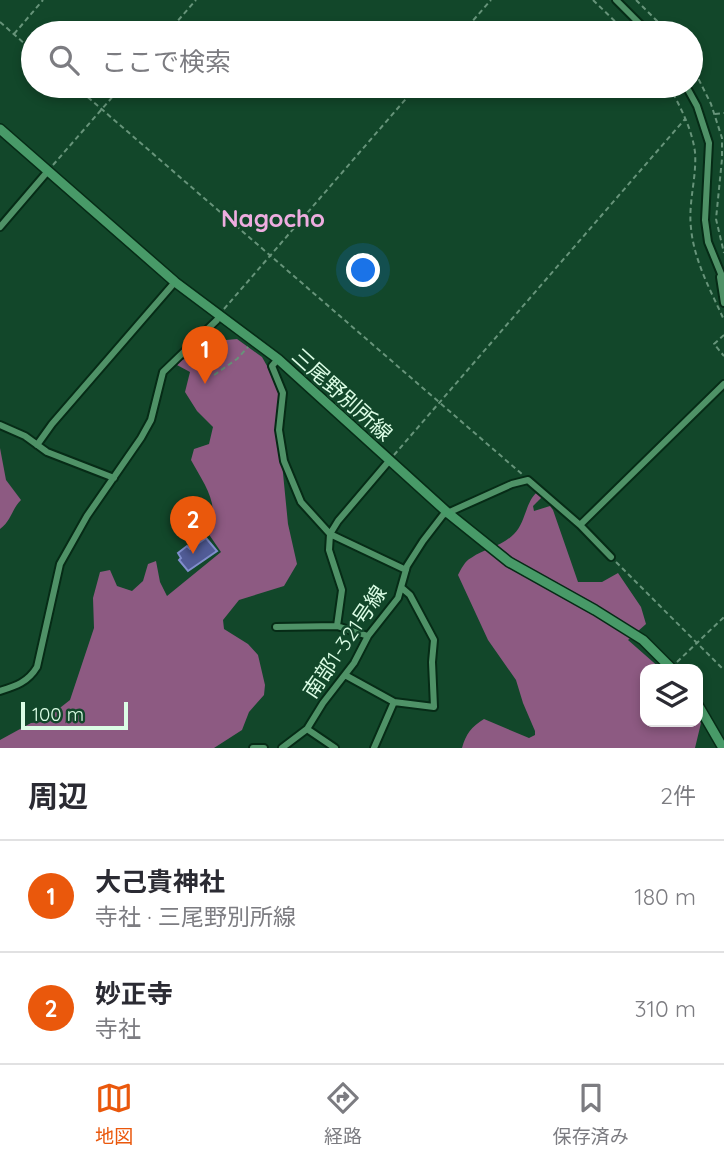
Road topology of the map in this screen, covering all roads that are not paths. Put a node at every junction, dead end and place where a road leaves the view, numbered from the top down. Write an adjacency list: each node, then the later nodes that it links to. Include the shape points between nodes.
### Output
1 (616, 0): 2 (street)
2 (637, 21)
3 (693, 98): 7 (street, via 709,143 705,220)
4 (0, 129): 5 (main road, 三尾野別所線)
5 (48, 171): 6 (street); 9 (main road, 三尾野別所線)
6 (0, 228)
7 (719, 271): 8 (street); 10 (street)
8 (724, 281)
9 (175, 282): 11 (main road, 三尾野別所線); 15 (street)
10 (724, 303)
11 (219, 316): 12 (main road, 三尾野別所線); 17 (street, via 163,372 150,420)
12 (278, 359): 16 (main road, 三尾野別所線); 20 (street, via 272,366 282,393 279,430 284,461 301,502)
13 (724, 384): 19 (street)
14 (0, 425): 15 (street)
15 (37, 445): 17 (street)
16 (389, 461): 18 (main road, 三尾野別所線); 20 (street)
17 (114, 478): 29 (street, via 60,564 37,667 19,686)
18 (448, 513): 19 (street, via 528,480); 22 (street, 南部1-321号線, via 423,541); 27 (main road, 三尾野別所線, via 509,562 643,640)
19 (580, 525): 21 (street)
20 (330, 534): 22 (street); 24 (street, via 329,550 342,590)
21 (611, 557)
22 (406, 570): 23 (street, 南部1-321号線)
23 (402, 588): 26 (street, 南部1-321号線); 30 (street, via 434,640 434,707)
24 (337, 626): 25 (street); 26 (street)
25 (276, 627)
26 (368, 636): 28 (street, 南部1-321号線)
27 (666, 664)
28 (345, 675): 30 (street); 32 (street, 南部1-321号線)
29 (0, 691)
30 (394, 702): 37 (street)
31 (703, 714): 38 (main road)
32 (307, 729): 35 (street, 南部1-321号線); 36 (street)
33 (253, 748): 34 (street)
34 (264, 748)
35 (282, 748)
36 (335, 748)
37 (374, 748)
38 (723, 748)

